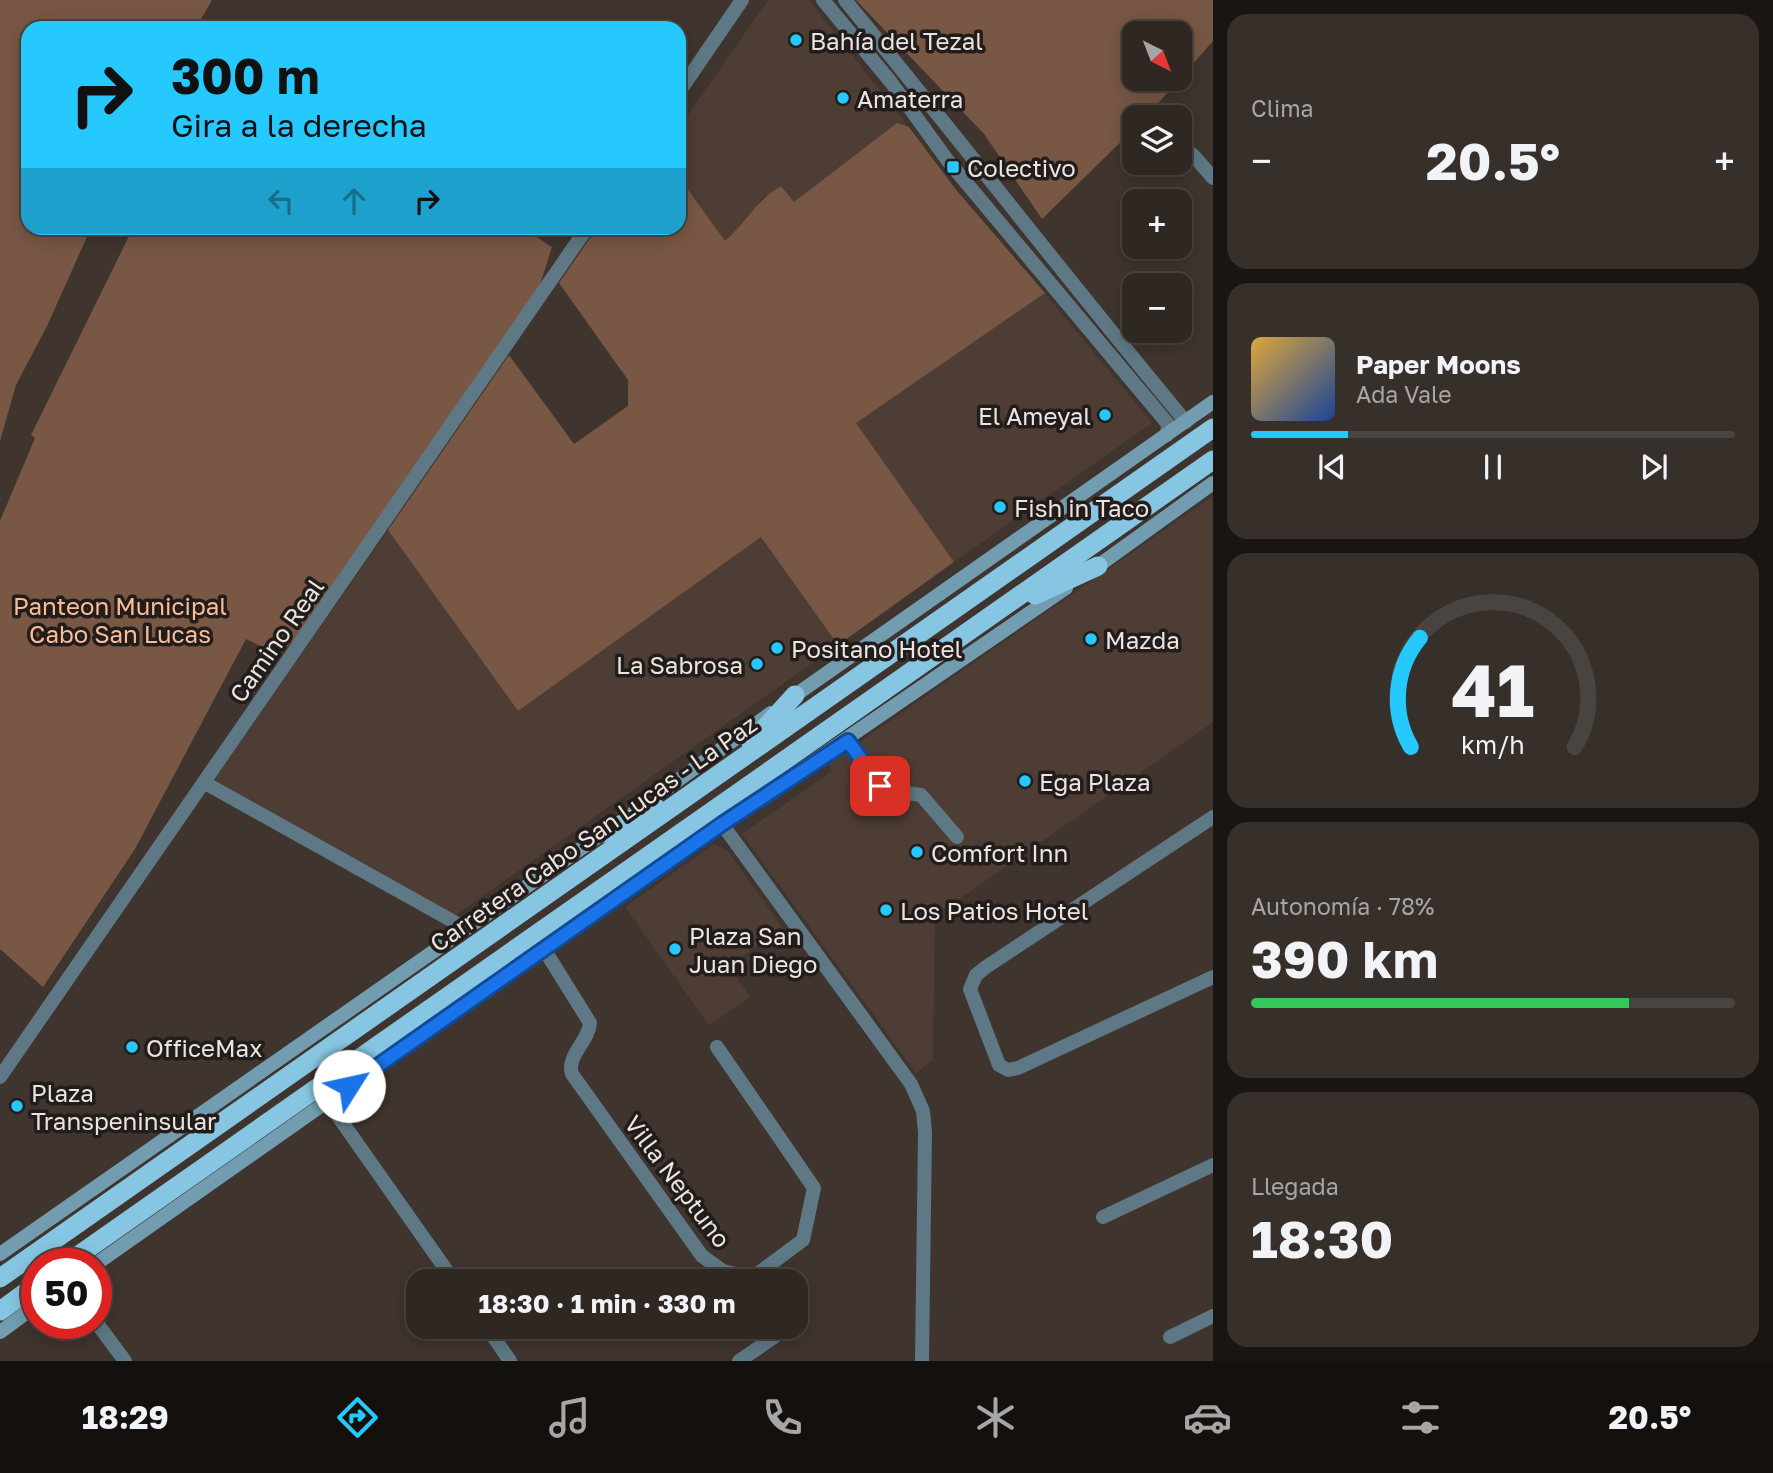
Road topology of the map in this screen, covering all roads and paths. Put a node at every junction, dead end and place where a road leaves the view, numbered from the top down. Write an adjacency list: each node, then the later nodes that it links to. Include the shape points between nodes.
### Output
1 (742, 0): 4 (street)
2 (824, 0): 7 (street)
3 (845, 0): 5 (street)
4 (686, 82)
5 (966, 147): 7 (street); 10 (street)
6 (1192, 154): 8 (street)
7 (948, 161): 10 (street)
8 (1213, 178)
9 (582, 235): 22 (street, Camino Real)
10 (1043, 261): 12 (street); 14 (street, via 1168,424)
11 (1213, 402): 12 (main road)
12 (1186, 422): 14 (main road)
13 (1213, 428): 21 (highway, Carretera Cabo San Lucas - La Paz)
14 (1167, 435): 19 (main road)
15 (1213, 460): 18 (highway, Carretera Cabo San Lucas - La Paz)
16 (1213, 483): 17 (main road)
17 (1098, 566): 18 (highway); 20 (main road)
18 (986, 617): 36 (highway, Carretera Cabo San Lucas - La Paz)
19 (795, 695): 21 (highway); 26 (main road)
20 (848, 741): 25 (main road); 27 (street, via 885,790 921,795)
21 (726, 771): 23 (highway, Carretera Cabo San Lucas - La Paz)
22 (205, 783): 28 (street); 32 (street, Camino Real)
23 (704, 786): 26 (highway); 40 (highway, Carretera Cabo San Lucas - La Paz)
24 (1213, 817): 30 (street, via 986,967 970,989 999,1065 1008,1070)
25 (722, 824): 29 (main road); 53 (street, via 919,1101 925,1132)
26 (603, 833): 28 (main road)
27 (957, 837)
28 (465, 928): 38 (main road)
29 (544, 950): 31 (street, Villa Neptuno, via 590,1023 570,1065 572,1074 702,1256 723,1271 752,1278 803,1240 814,1188); 33 (main road)
30 (1213, 977)
31 (717, 1047)
32 (0, 1077)
33 (328, 1102): 37 (main road); 39 (street)
34 (1213, 1165): 35 (street)
35 (1103, 1217)
36 (89, 1248)
37 (112, 1253)
38 (0, 1254)
39 (446, 1269)
40 (0, 1278)
41 (21, 1296): 42 (highway)
42 (0, 1311)
43 (1213, 1316): 46 (street)
44 (21, 1317): 45 (main road)
45 (0, 1332)
46 (1170, 1337)
47 (109, 1339): 50 (street)
48 (495, 1339): 51 (street)
49 (771, 1339): 52 (street)
50 (125, 1361)
51 (510, 1361)
52 (739, 1361)
53 (922, 1361)

